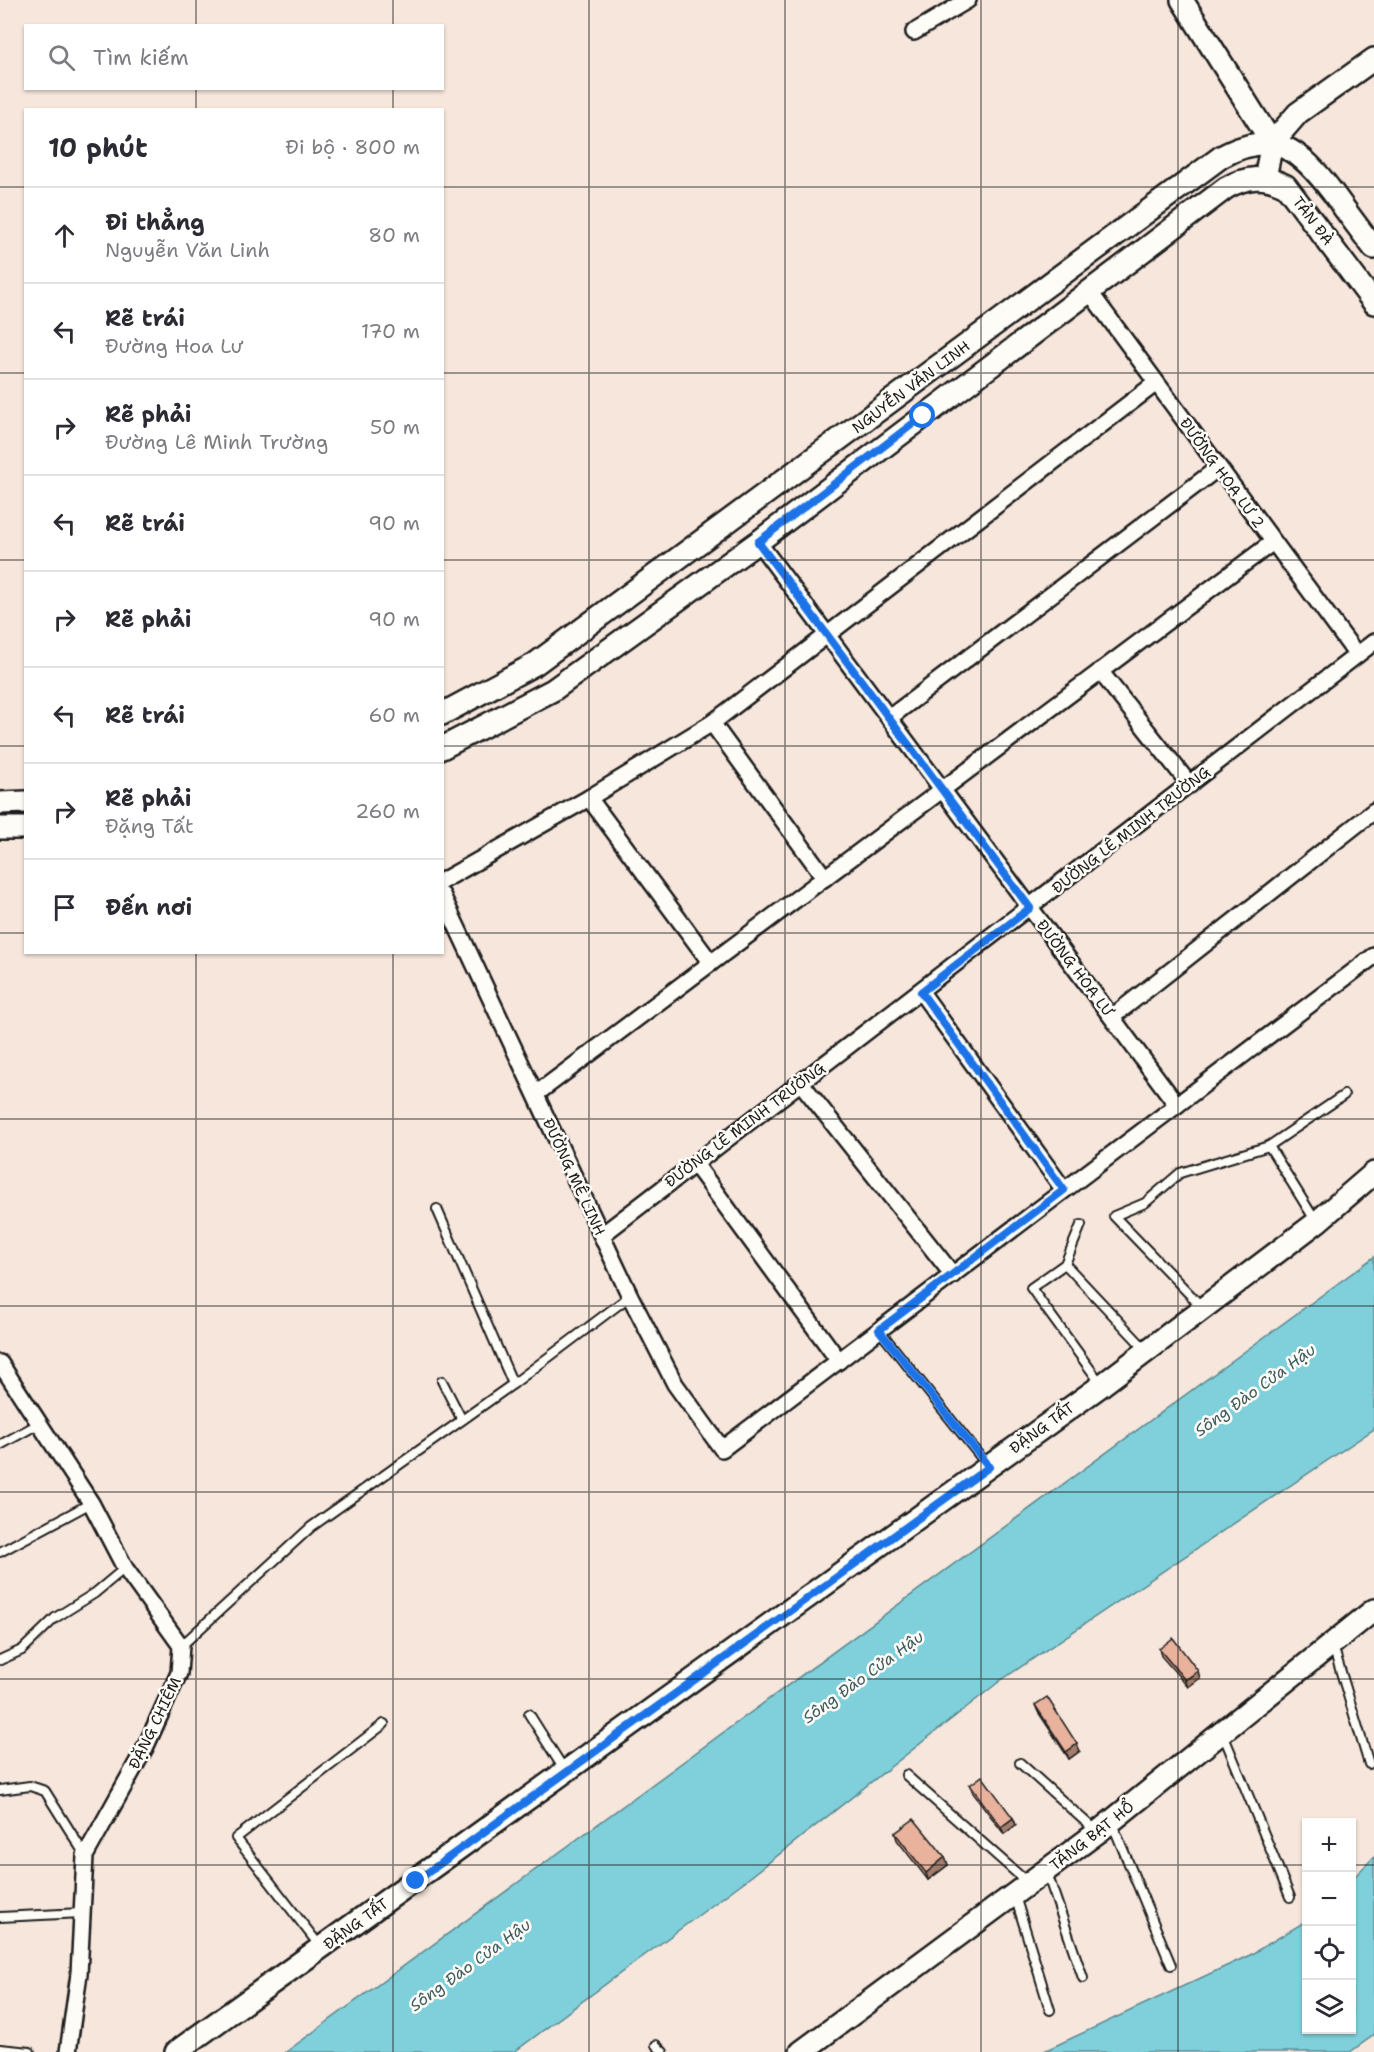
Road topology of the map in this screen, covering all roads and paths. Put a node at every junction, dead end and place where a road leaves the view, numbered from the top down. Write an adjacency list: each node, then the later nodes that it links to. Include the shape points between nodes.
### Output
1 (968, 0): 3 (street)
2 (1182, 0): 5 (main road)
3 (914, 32)
4 (1374, 59): 5 (main road, via 1298,113)
5 (1272, 143): 6 (main road); 7 (main road, via 1299,154 1314,168); 14 (main road, NGUYỄN VĂN LINH, via 1239,147 1221,157)
6 (1265, 178): 8 (main road, NGUYỄN VĂN LINH, via 1240,180 1226,188); 9 (main road, TẢN ĐÀ, via 1286,186)
7 (1374, 248)
8 (1089, 291): 10 (street, ĐƯỜNG HOA LƯ 2); 12 (main road, NGUYỄN VĂN LINH)
9 (1374, 303)
10 (1156, 383): 11 (street, ĐƯỜNG HOA LƯ 2); 16 (street)
11 (1218, 468): 13 (street, ĐƯỜNG HOA LƯ 2); 21 (street)
12 (758, 542): 15 (main road, NGUYỄN VĂN LINH); 16 (street, ĐƯỜNG HOA LƯ)
13 (1273, 542): 18 (street, ĐƯỜNG HOA LƯ 2); 19 (street)
14 (679, 560): 15 (main road); 20 (main road, NGUYỄN VĂN LINH, via 535,664)
15 (698, 586): 23 (main road, NGUYỄN VĂN LINH, via 553,690)
16 (828, 636): 21 (street, ĐƯỜNG HOA LƯ); 22 (street)
17 (1374, 642): 18 (street, ĐƯỜNG LÊ MINH TRƯỜNG)
18 (1357, 655): 24 (street, ĐƯỜNG LÊ MINH TRƯỜNG)
19 (1100, 672): 24 (street); 25 (street)
20 (444, 713)
21 (889, 718): 25 (street, ĐƯỜNG HOA LƯ)
22 (712, 723): 26 (street); 32 (street)
23 (444, 747)
24 (1190, 785): 35 (street, ĐƯỜNG LÊ MINH TRƯỜNG)
25 (942, 790): 32 (street); 35 (street, ĐƯỜNG HOA LƯ)
26 (589, 798): 33 (street); 37 (street)
27 (24, 802): 28 (main road)
28 (0, 803)
29 (1374, 811): 39 (street)
30 (0, 828): 31 (main road)
31 (24, 828)
32 (825, 878): 37 (street)
33 (444, 880)
34 (444, 899): 41 (street, ĐƯỜNG MÊ LINH)
35 (1030, 908): 38 (street, ĐƯỜNG LÊ MINH TRƯỜNG); 39 (street, ĐƯỜNG HOA LƯ)
36 (1374, 956): 43 (street)
37 (711, 963): 41 (street)
38 (921, 992): 40 (street, ĐƯỜNG LÊ MINH TRƯỜNG); 47 (street)
39 (1112, 1017): 43 (street, ĐƯỜNG HOA LƯ)
40 (801, 1083): 45 (street, ĐƯỜNG LÊ MINH TRƯỜNG); 53 (street)
41 (536, 1095): 51 (street, ĐƯỜNG MÊ LINH)
42 (1344, 1095): 44 (lane)
43 (1177, 1105): 47 (street)
44 (1269, 1146): 49 (lane); 55 (lane, via 1180,1173 1145,1203 1114,1215)
45 (695, 1164): 51 (street, ĐƯỜNG LÊ MINH TRƯỜNG); 58 (street)
46 (1374, 1173): 49 (main road, ĐẶNG TẤT)
47 (1064, 1190): 53 (street)
48 (438, 1209): 61 (lane)
49 (1317, 1222): 55 (main road, ĐẶNG TẤT)
50 (1082, 1225): 52 (lane)
51 (602, 1235): 54 (street, ĐƯỜNG MÊ LINH)
52 (1065, 1264): 57 (lane); 62 (lane, via 1031,1288)
53 (953, 1275): 56 (street)
54 (630, 1296): 58 (street, ĐƯỜNG MÊ LINH, via 675,1384 722,1449); 61 (lane)
55 (1204, 1310): 57 (main road, ĐẶNG TẤT)
56 (879, 1330): 58 (street); 66 (lane)
57 (1147, 1351): 62 (main road, ĐẶNG TẤT)
58 (839, 1361)
59 (0, 1363): 64 (street)
60 (442, 1381): 63 (lane)
61 (513, 1384): 63 (lane)
62 (1102, 1385): 66 (main road, ĐẶNG TẤT)
63 (462, 1420): 72 (lane, via 311,1527)
64 (40, 1423): 65 (lane); 67 (street)
65 (0, 1445)
66 (989, 1467): 79 (main road, ĐẶNG TẤT)
67 (91, 1503): 68 (lane); 69 (street)
68 (0, 1552)
69 (125, 1568): 72 (street); 73 (lane, via 55,1618 22,1650)
70 (1374, 1610): 71 (main road, TĂNG BẠT HỔ)
71 (1332, 1645): 76 (main road, TĂNG BẠT HỔ); 78 (lane)
72 (181, 1646): 83 (street, ĐẶNG CHIÊM, via 179,1673 145,1748)
73 (0, 1660)
74 (529, 1714): 79 (lane)
75 (384, 1724): 89 (lane, via 236,1838)
76 (1223, 1733): 82 (main road, TĂNG BẠT HỔ); 86 (lane)
77 (1020, 1763): 82 (lane)
78 (1369, 1764)
79 (566, 1773): 89 (main road, ĐẶNG TẤT)
80 (906, 1775): 85 (lane)
81 (0, 1790): 83 (lane, via 30,1786 45,1791)
82 (1105, 1827): 84 (main road, TĂNG BẠT HỔ); 90 (lane)
83 (86, 1856): 87 (street, ĐẶNG CHIÊM)
84 (1046, 1871): 85 (main road, TĂNG BẠT HỔ); 91 (lane)
85 (1022, 1889): 92 (lane); 99 (main road, TĂNG BẠT HỔ)
86 (1290, 1897)
87 (83, 1913): 88 (lane); 96 (street, ĐẶNG CHIÊM)
88 (0, 1917)
89 (322, 1949): 97 (main road, ĐẶNG TẤT)
90 (1171, 1965)
91 (1083, 1978)
92 (1050, 2010)
93 (656, 2045): 98 (lane)
94 (0, 2049): 95 (lane)
95 (30, 2052)
96 (68, 2052)
97 (176, 2052)
98 (663, 2052)
99 (801, 2052)

